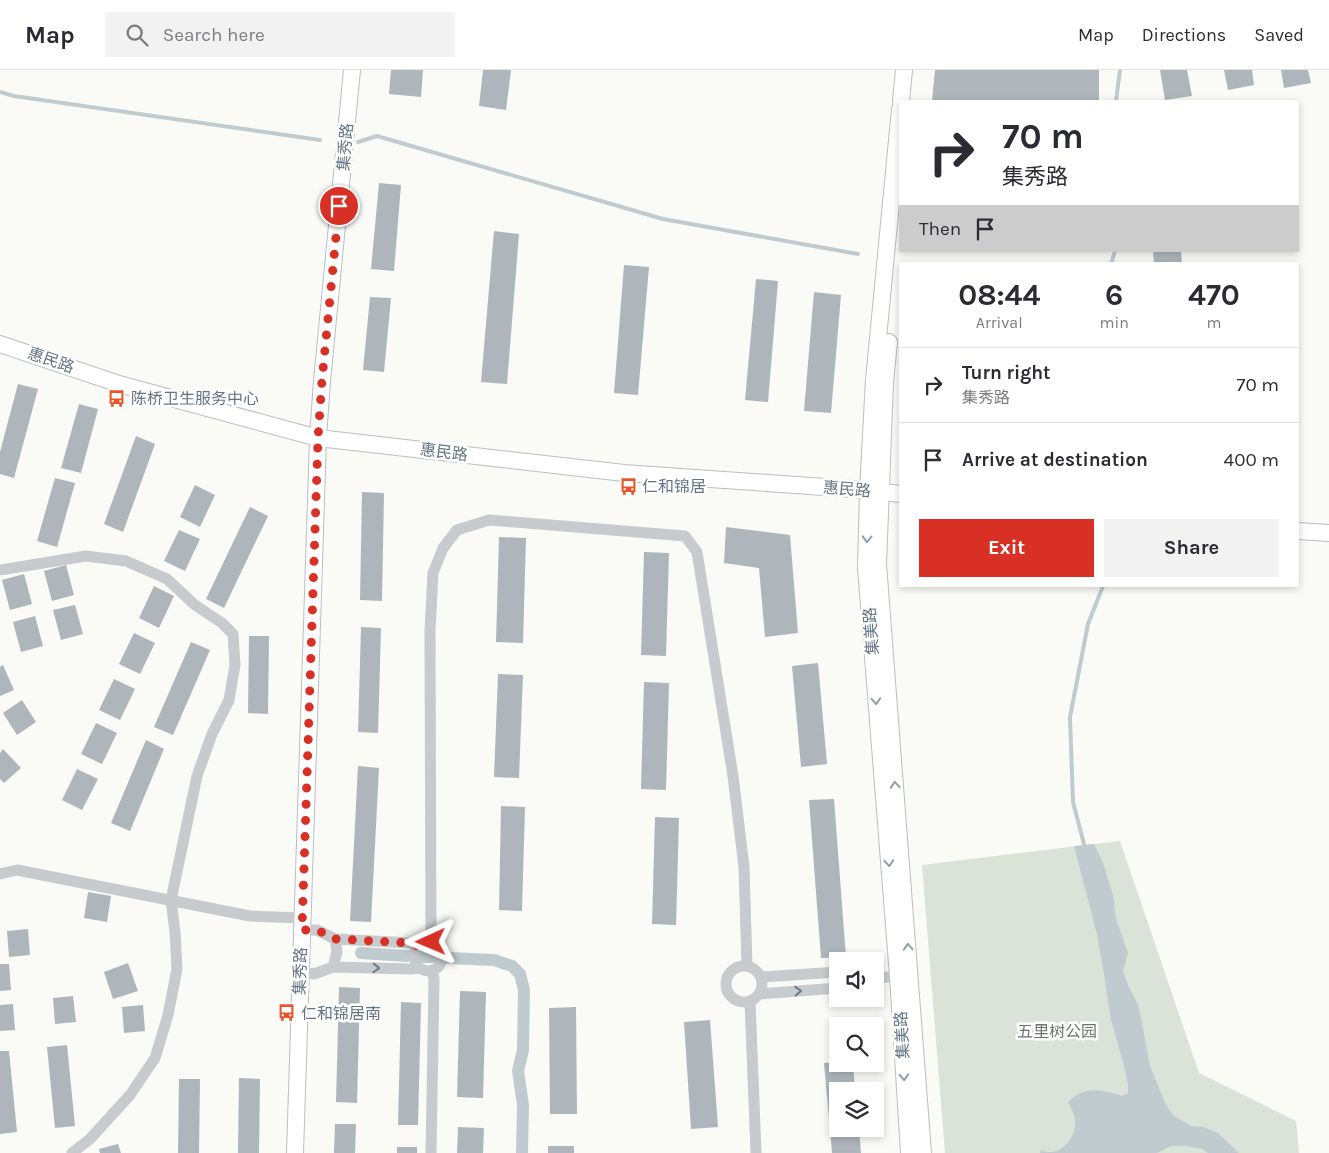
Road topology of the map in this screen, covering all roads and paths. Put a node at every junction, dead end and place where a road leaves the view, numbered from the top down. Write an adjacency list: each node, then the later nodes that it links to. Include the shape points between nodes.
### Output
1 (352, 70): 9 (street, 集秀路)
2 (904, 70): 4 (street)
3 (914, 70): 5 (street)
4 (901, 100)
5 (911, 100)
6 (899, 119): 10 (street, 集美路, via 874,380)
7 (899, 231): 10 (street, 集美路)
8 (0, 344): 9 (street, 惠民路, via 119,384)
9 (318, 438): 10 (street, 惠民路, via 624,473); 17 (street, 集秀路)
10 (874, 491): 11 (street, 惠民路); 27 (street, 集美路, via 866,568)
11 (899, 494)
12 (1299, 531): 13 (street)
13 (1329, 533)
14 (0, 570): 16 (street, via 86,556 126,561 166,579 233,634 235,665 230,700 212,734 197,776)
15 (0, 874): 16 (street, via 17,870)
16 (172, 900): 17 (street); 32 (street, via 177,969 155,1058 130,1095 90,1139)
17 (302, 924): 18 (street); 25 (street, 集秀路)
18 (336, 939): 20 (street); 22 (street)
19 (431, 942): 20 (street); 21 (street, via 432,573 443,548 457,530 489,520 686,536 697,552 733,776 744,867); 24 (street, via 439,947 442,956 440,965)
20 (418, 946): 23 (street, via 414,960)
21 (747, 966): 28 (street); 31 (street, via 735,968 726,983 729,994 738,1001)
22 (333, 967): 23 (street, one-way to 23); 25 (street, via 314,974)
23 (419, 968): 24 (street)
24 (432, 970): 34 (street)
25 (300, 972): 33 (street, 集秀路)
26 (829, 973): 28 (street)
27 (904, 976): 29 (street); 36 (street, 集美路, one-way to 36); 37 (street, 集美路)
28 (761, 977): 31 (street, via 761,989)
29 (884, 977)
30 (829, 989): 31 (street, one-way to 30)
31 (754, 998): 35 (street)
32 (72, 1153)
33 (295, 1153)
34 (431, 1153)
35 (756, 1153)
36 (910, 1153)
37 (923, 1153)

